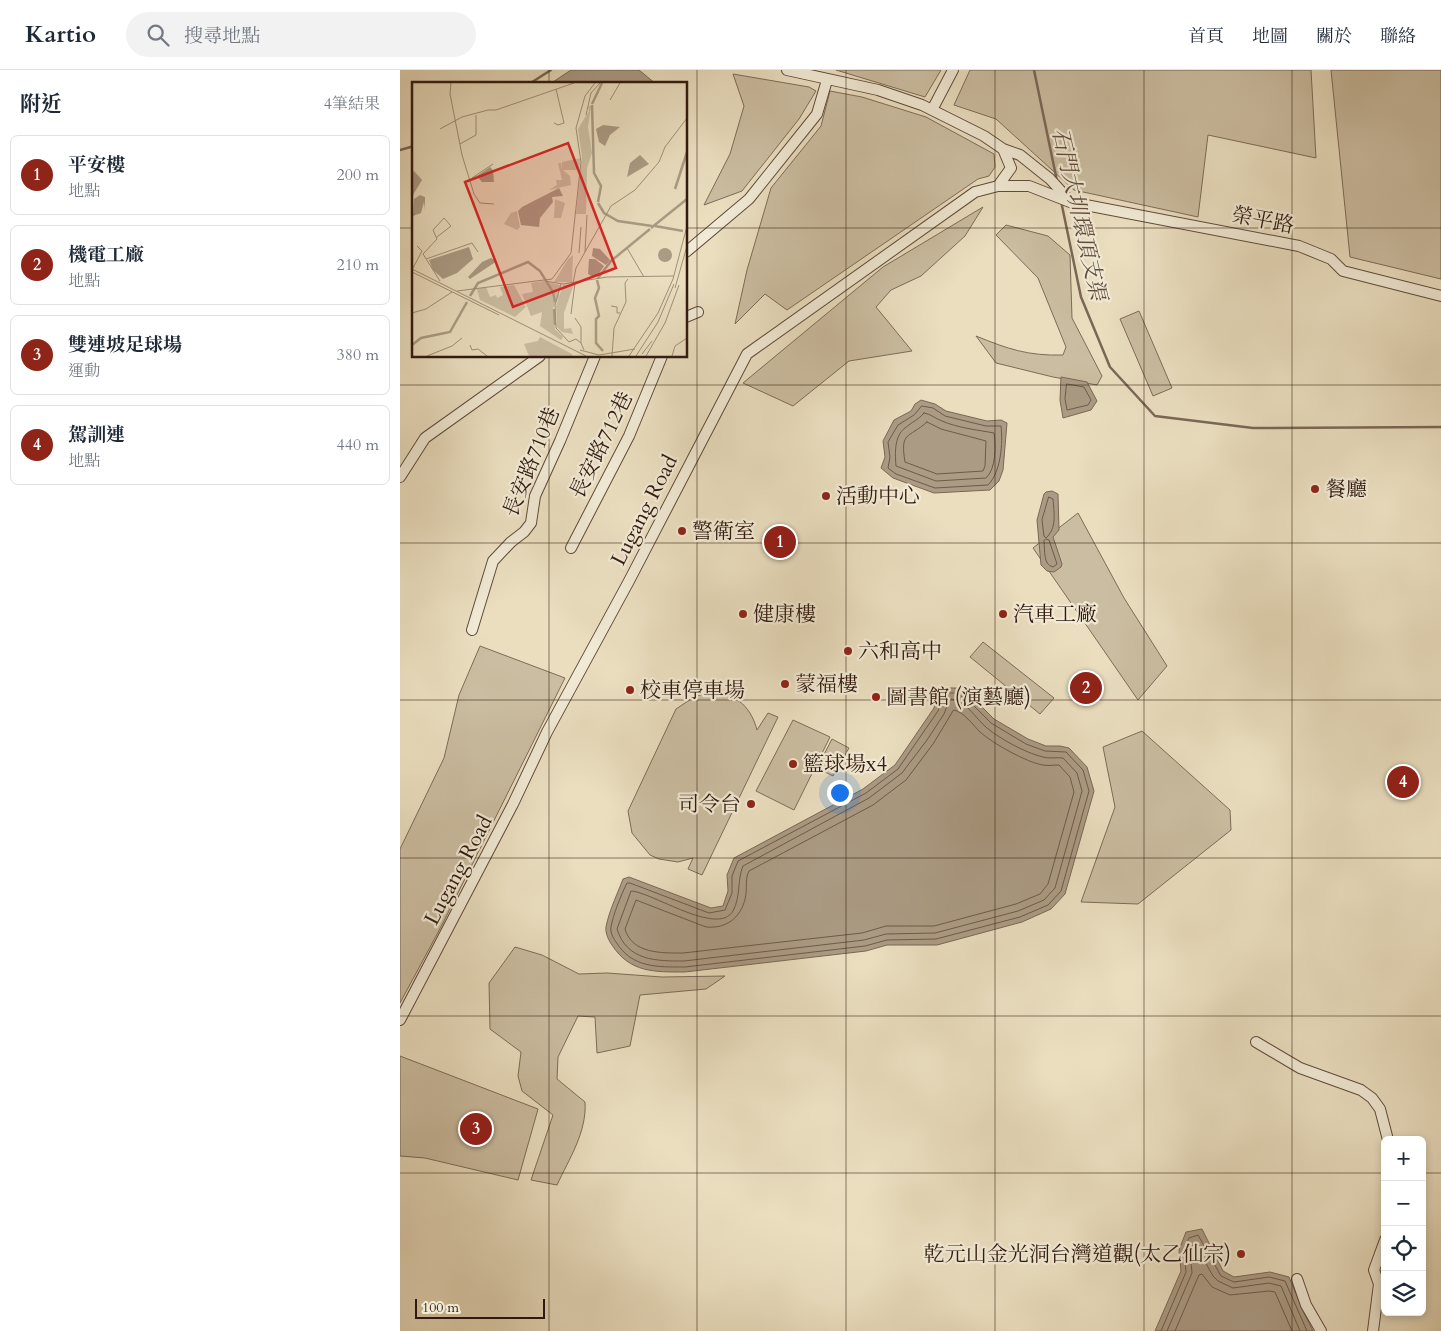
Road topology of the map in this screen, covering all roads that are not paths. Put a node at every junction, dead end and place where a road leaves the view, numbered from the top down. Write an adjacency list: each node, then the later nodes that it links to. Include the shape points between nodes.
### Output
1 (787, 70): 3 (street)
2 (953, 70): 5 (street)
3 (809, 72): 4 (street)
4 (827, 80): 5 (street, via 878,90); 9 (street, via 817,114 749,199)
5 (932, 110): 6 (street)
6 (1003, 149): 7 (street, via 1011,168); 8 (street, via 1020,155 1050,178)
7 (998, 186): 8 (street, Lugang Road, via 1029,186); 19 (street, Lugang Road, via 974,192 747,354)
8 (1070, 202): 10 (street, 榮平路, via 1299,246 1331,259 1343,271)
9 (688, 250)
10 (1441, 296)
11 (698, 312): 12 (street)
12 (688, 316)
13 (537, 358): 16 (street, via 425,438)
14 (594, 358): 18 (street, 長安路710巷, via 535,496 531,523 493,562)
15 (661, 358): 17 (street, 長安路712巷, via 629,436)
16 (400, 477)
17 (570, 548)
18 (472, 630)
19 (400, 1020)
20 (1256, 1042): 21 (street, via 1300,1068 1361,1090 1380,1109)
21 (1387, 1136)
22 (1381, 1251): 25 (street, via 1374,1270 1379,1284)
23 (1296, 1279): 24 (street)
24 (1321, 1331)
25 (1373, 1331)

